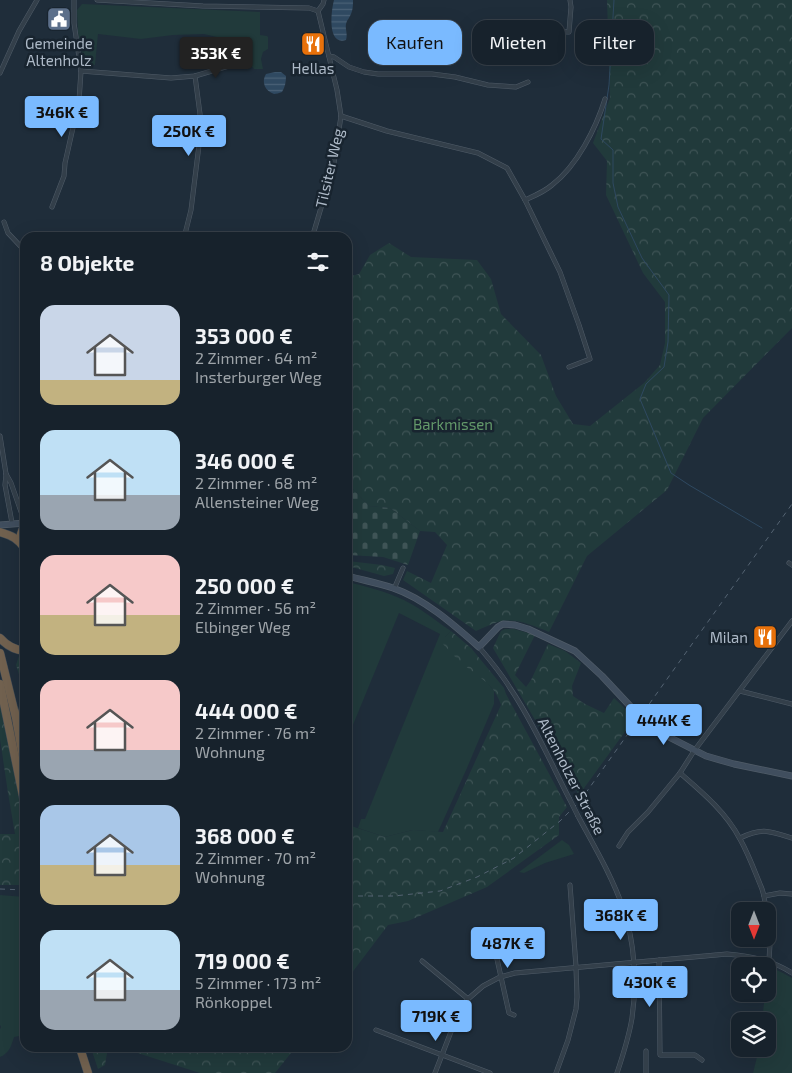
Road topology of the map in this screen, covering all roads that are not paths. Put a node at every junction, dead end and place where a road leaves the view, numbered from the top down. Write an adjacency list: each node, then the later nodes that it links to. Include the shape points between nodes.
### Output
1 (37, 0): 12 (street)
2 (74, 0): 11 (street)
3 (97, 0): 6 (street)
4 (324, 0): 7 (street)
5 (570, 0): 8 (street, via 569,32)
6 (124, 1): 7 (street, via 309,8)
7 (318, 11): 9 (street, Tilsiter Weg)
8 (565, 32)
9 (329, 56): 14 (street, via 349,68 378,74 432,74 516,87); 16 (street, Tilsiter Weg)
10 (232, 64): 13 (street)
11 (81, 71): 13 (street, via 164,78); 18 (street, via 79,101 64,176)
12 (0, 73)
13 (195, 76): 20 (street, via 200,145 192,210)
14 (528, 82)
15 (605, 99): 17 (street, via 588,142 570,166 552,186)
16 (341, 116): 17 (street, via 478,153 507,168); 21 (street, Tilsiter Weg, via 334,163)
17 (524, 200): 23 (street, via 560,272 590,359)
18 (52, 207)
19 (4, 222): 22 (street, via 8,233)
20 (186, 232)
21 (314, 232)
22 (20, 246)
23 (569, 367)
24 (0, 436): 25 (street)
25 (6, 474): 26 (street); 27 (street)
26 (20, 509)
27 (12, 523): 28 (street); 29 (street)
28 (20, 523)
29 (0, 525)
30 (0, 532): 31 (highway)
31 (20, 543)
32 (403, 568): 34 (street)
33 (352, 577): 34 (street, Altenholzer Straße)
34 (394, 589): 37 (street, Altenholzer Straße, via 434,611)
35 (792, 621): 41 (street)
36 (0, 638): 38 (highway, via 7,646)
37 (479, 648): 44 (street, via 503,624 528,629 548,638 575,651 645,722); 59 (street, Altenholzer Straße, bridge, via 511,688 608,874 624,908)
38 (20, 650)
39 (0, 653): 43 (highway)
40 (0, 684): 47 (highway)
41 (740, 691): 42 (street); 44 (street)
42 (792, 704)
43 (20, 739)
44 (694, 751): 45 (street); 46 (street, via 734,764)
45 (680, 773): 48 (street, via 709,798); 50 (street)
46 (792, 776)
47 (20, 782)
48 (740, 838): 49 (street, via 761,830); 53 (street)
49 (792, 838)
50 (619, 846)
51 (570, 884): 61 (street)
52 (792, 894): 53 (street)
53 (764, 896): 54 (street)
54 (765, 902)
55 (491, 932): 63 (street)
56 (750, 957): 57 (street, via 727,954)
57 (658, 960): 59 (street); 70 (street, via 660,1055 695,1055)
58 (422, 961): 64 (street)
59 (633, 962): 61 (street); 75 (street, Altenholzer Straße, via 631,1019)
60 (776, 965): 62 (street)
61 (576, 967): 63 (street); 74 (street, via 576,1009)
62 (792, 973)
63 (500, 977): 64 (street); 65 (street, via 509,1013)
64 (468, 998): 69 (street, via 459,1011)
65 (514, 1015)
66 (376, 1030): 69 (street)
67 (646, 1051): 76 (street)
68 (81, 1052): 71 (highway)
69 (442, 1054): 72 (street); 73 (street)
70 (702, 1060)
71 (88, 1073)
72 (435, 1073)
73 (490, 1073)
74 (556, 1073)
75 (617, 1073)
76 (646, 1073)

